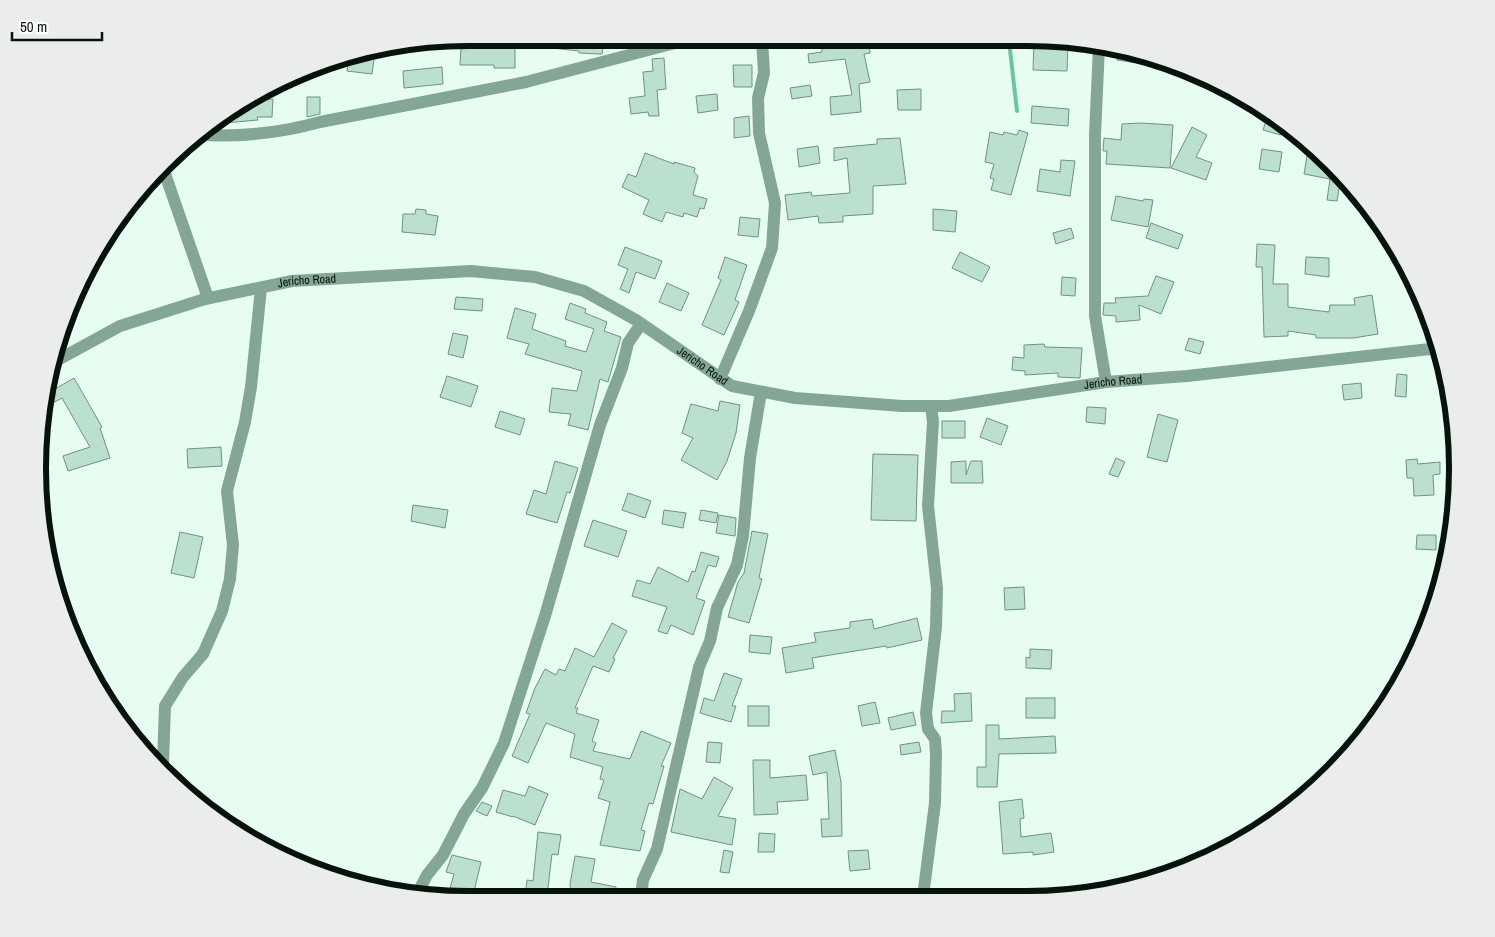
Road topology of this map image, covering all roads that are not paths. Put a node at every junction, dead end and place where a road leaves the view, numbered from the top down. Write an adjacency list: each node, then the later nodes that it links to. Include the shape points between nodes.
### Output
1 (662, 46): 4 (street, via 526,82 288,131 242,137)
2 (762, 46): 11 (street, via 764,74 758,98 759,132 776,203 772,248)
3 (1099, 52): 12 (street, via 1095,135 1095,316)
4 (209, 135)
5 (165, 175): 7 (street)
6 (261, 288): 7 (street, Jericho Road); 8 (street, Jericho Road, via 292,281 471,271 535,277 584,292); 15 (street, via 252,387 227,491 233,545 230,578 222,611 203,654 165,706)
7 (208, 298): 10 (street, Jericho Road, via 120,326)
8 (641, 324): 11 (street, Jericho Road); 16 (street, via 628,343 600,425 545,616 504,743 482,788)
9 (1431, 349): 12 (street, Jericho Road)
10 (61, 358)
11 (720, 379): 13 (street, Jericho Road, via 732,386)
12 (1106, 382): 14 (street, Jericho Road)
13 (761, 392): 14 (street, Jericho Road, via 795,398); 18 (street, via 737,564 717,608 710,641 699,667 657,849 643,880)
14 (931, 406): 17 (street, via 928,506 938,588 926,714 928,730 935,739 936,764 935,802)
15 (163, 760)
16 (420, 888)
17 (924, 890)
18 (642, 891)

